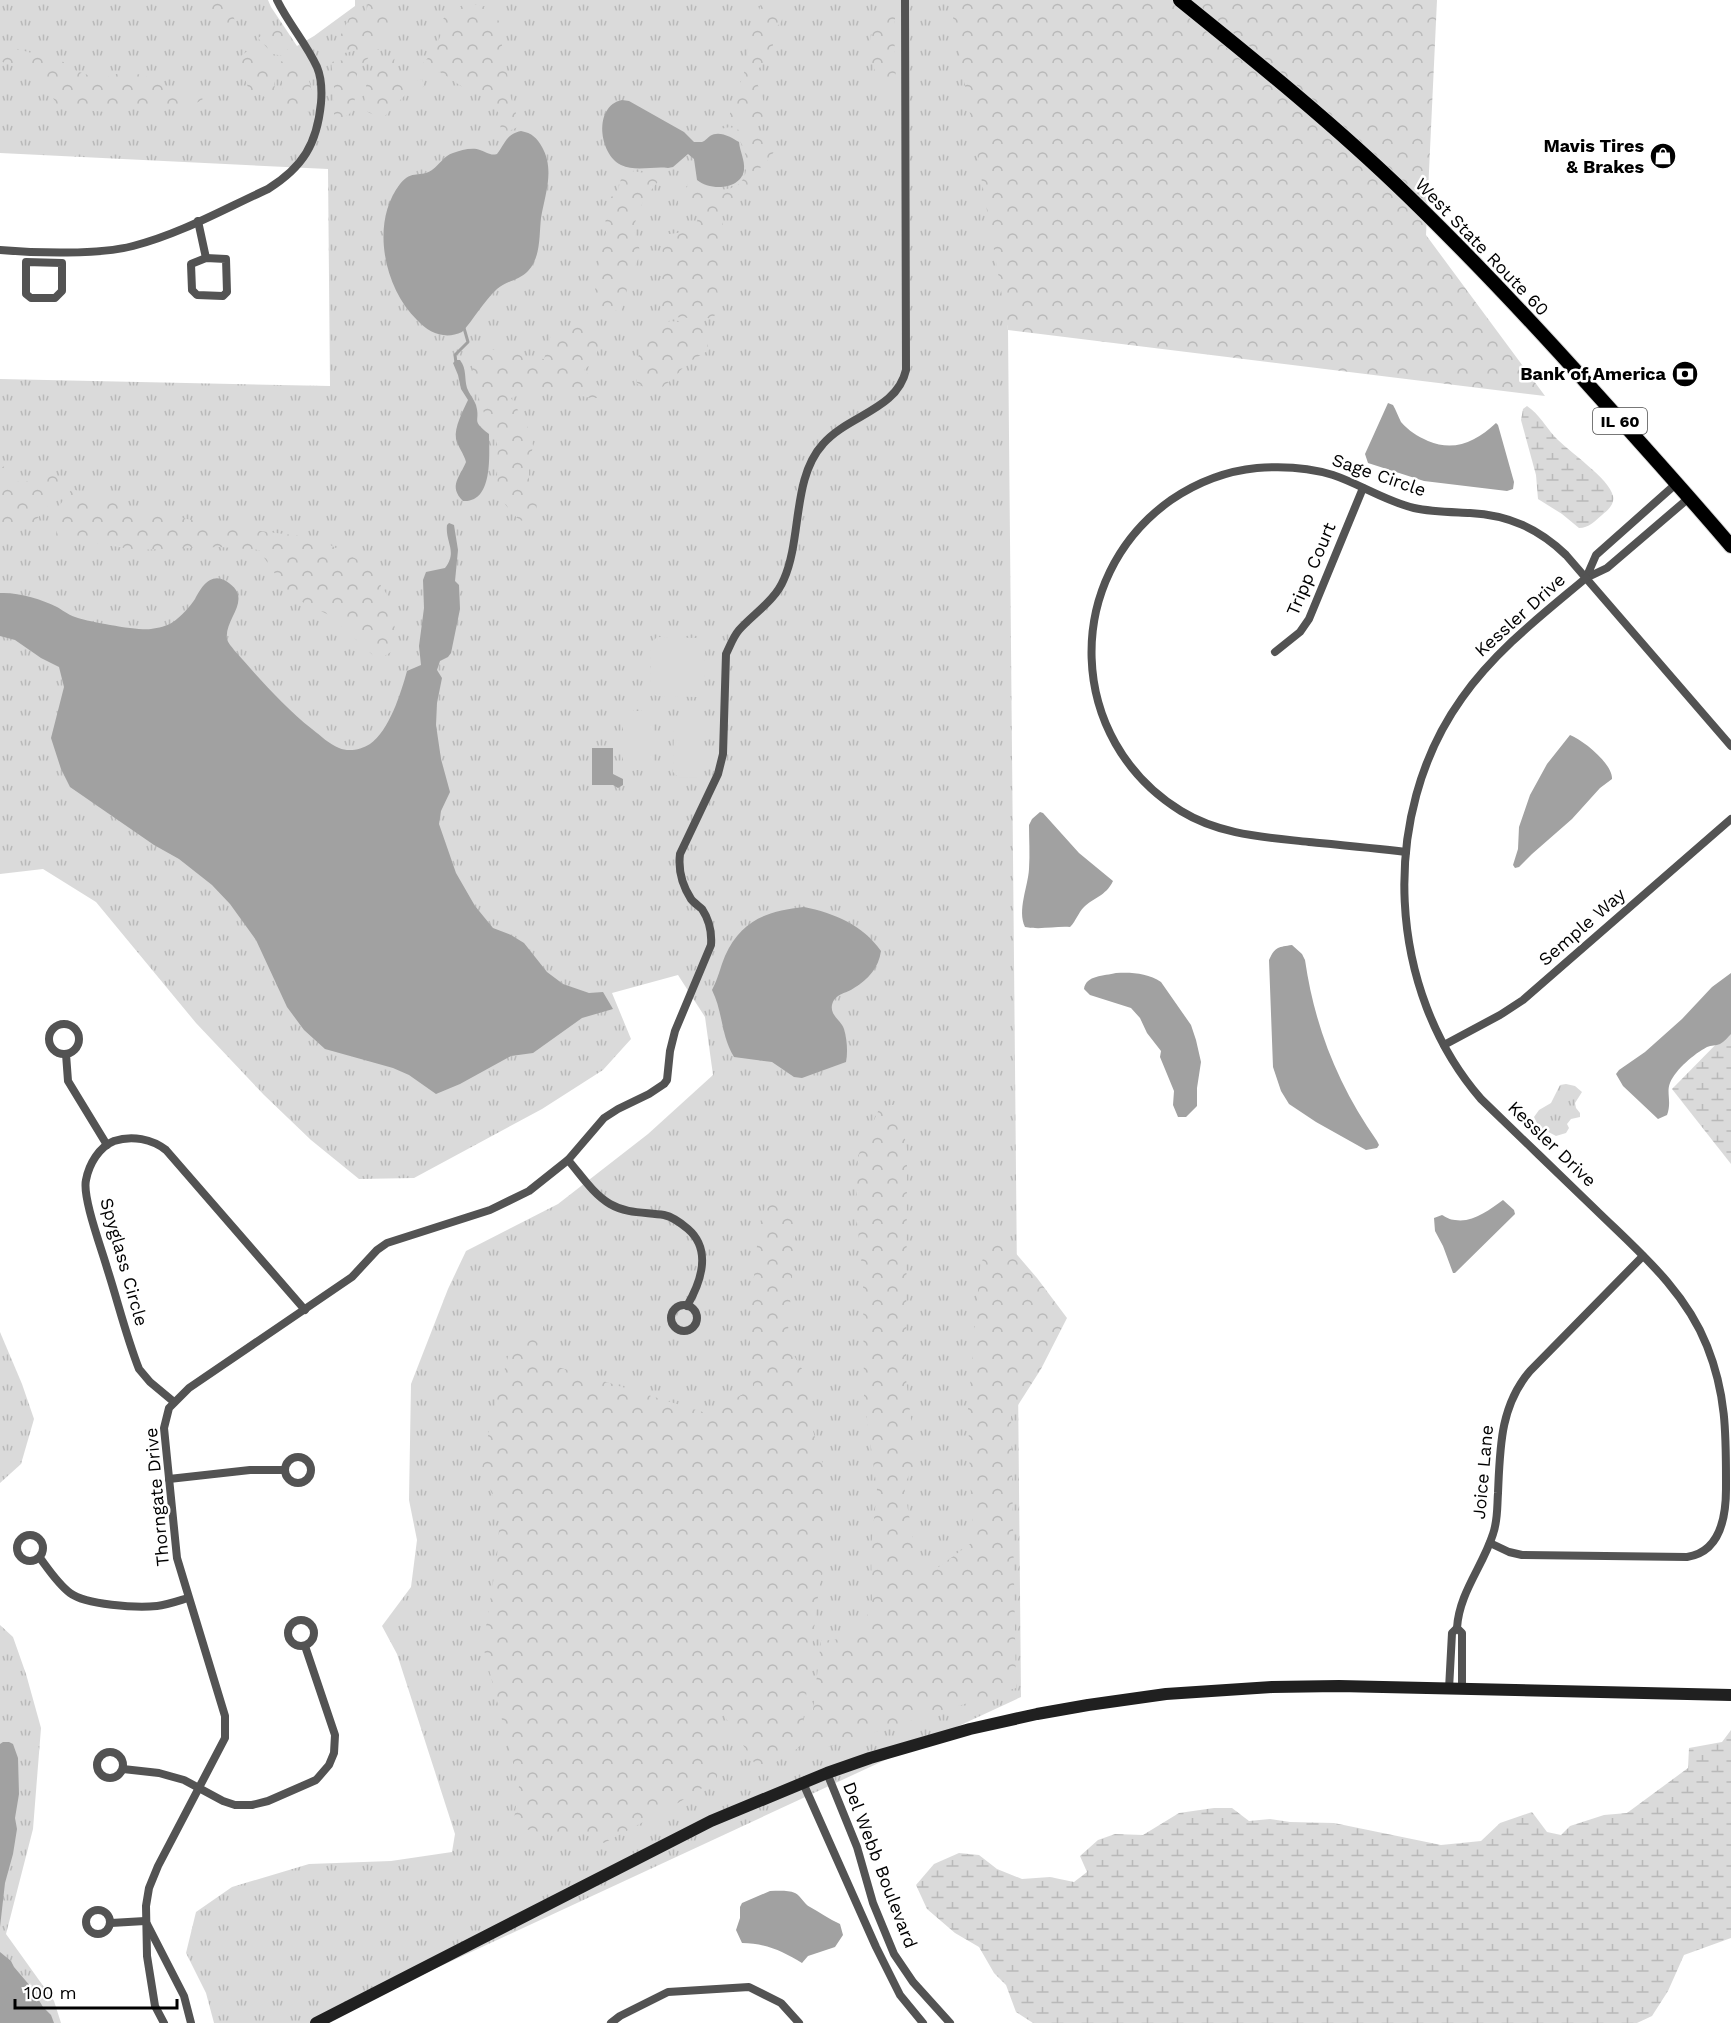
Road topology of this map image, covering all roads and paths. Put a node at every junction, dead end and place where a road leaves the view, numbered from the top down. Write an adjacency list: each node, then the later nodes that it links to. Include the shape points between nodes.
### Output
1 (277, 0): 4 (street, via 318,69 322,92 316,136 305,157 282,180)
2 (905, 0): 21 (street, via 903,381 889,399 845,425 822,445 811,462 801,496 784,580 738,630 726,654 723,754 678,867 691,899 710,924 711,945 675,1031 667,1080 604,1118)
3 (1180, 0): 9 (main road, West State Route 60 / IL 60, via 1300,98 1407,194 1520,309)
4 (198, 221): 6 (street, via 130,247); 7 (street)
5 (0, 250): 6 (street)
6 (42, 251): 8 (street)
7 (206, 258): 7 (street, via 190,264 192,290 197,296 223,296 227,291 226,260)
8 (43, 262): 8 (street, via 26,262 26,294 31,298 55,298 62,291 62,263)
9 (1677, 483): 11 (main road, West State Route 60 / IL 60); 13 (street, Kessler Drive, via 1596,555)
10 (1363, 488): 13 (street, Sage Circle, via 1416,508 1490,515 1526,525 1562,551); 14 (street, Tripp Court, via 1309,619 1300,632); 17 (street, Sage Circle, via 1318,471 1259,468 1219,476 1177,496 1134,534 1109,573 1093,623 1091,670 1105,722 1124,756 1147,784 1183,812 1233,832)
11 (1690, 498): 12 (main road, West State Route 60 / IL 60); 13 (street, Kessler Drive, via 1607,568)
12 (1731, 546)
13 (1586, 578): 15 (street); 17 (street, Kessler Drive, via 1509,644 1462,698 1423,775)
14 (1275, 652)
15 (1731, 746)
16 (1731, 819): 18 (street, Semple Way, via 1523,1000)
17 (1406, 852): 18 (street, Kessler Drive, via 1405,907 1411,953 1424,1000)
18 (1444, 1045): 22 (street, Kessler Drive, via 1482,1099)
19 (66, 1054): 20 (street, via 69,1081)
20 (107, 1145): 24 (street, via 138,1138 166,1150); 25 (street, Spyglass Circle, via 92,1162 86,1180 93,1220 139,1369)
21 (568, 1160): 23 (street, via 612,1205 641,1214 666,1215 693,1233 702,1256 701,1275); 24 (street, via 529,1191 490,1210 387,1243 351,1277)
22 (1643, 1256): 28 (street, Joice Lane, via 1530,1371 1516,1391 1503,1425 1497,1519); 28 (street, Kessler Drive, via 1673,1288 1695,1320 1717,1376 1726,1430 1726,1509 1721,1529 1701,1553 1687,1557 1522,1555)
23 (687, 1305)
24 (305, 1310): 25 (street)
25 (174, 1402): 27 (street, Thorngate Drive, via 164,1428)
26 (285, 1470): 27 (street)
27 (169, 1479): 30 (street, Thorngate Drive, via 177,1558)
28 (1490, 1543): 32 (street, Joice Lane, via 1452,1633)
29 (40, 1558): 30 (street, via 70,1593 84,1601 156,1606)
30 (188, 1598): 37 (street, Thorngate Drive, via 226,1726 225,1738)
31 (305, 1646): 37 (street, via 335,1736 334,1753 325,1771 302,1788 252,1805 235,1805)
32 (1455, 1689): 33 (main road); 35 (main road, via 1272,1687 1166,1694 1037,1713 970,1729)
33 (1731, 1695)
34 (123, 1769): 37 (street, via 159,1773)
35 (827, 1773): 36 (main road); 46 (street, Del Webb Boulevard, via 894,1954)
36 (803, 1783): 42 (main road, via 668,1842); 45 (street, Del Webb Boulevard, via 876,1947 900,1995)
37 (200, 1788): 38 (street, Thorngate Drive, via 149,1888)
38 (146, 1921): 39 (street); 40 (street, Thorngate Drive, via 155,2006); 41 (street, via 184,1996)
39 (111, 1923)
40 (164, 2023)
41 (191, 2023)
42 (316, 2023)
43 (611, 2023): 44 (street, via 668,1992 749,1987 782,2002)
44 (799, 2023)
45 (923, 2023)
46 (950, 2023)

